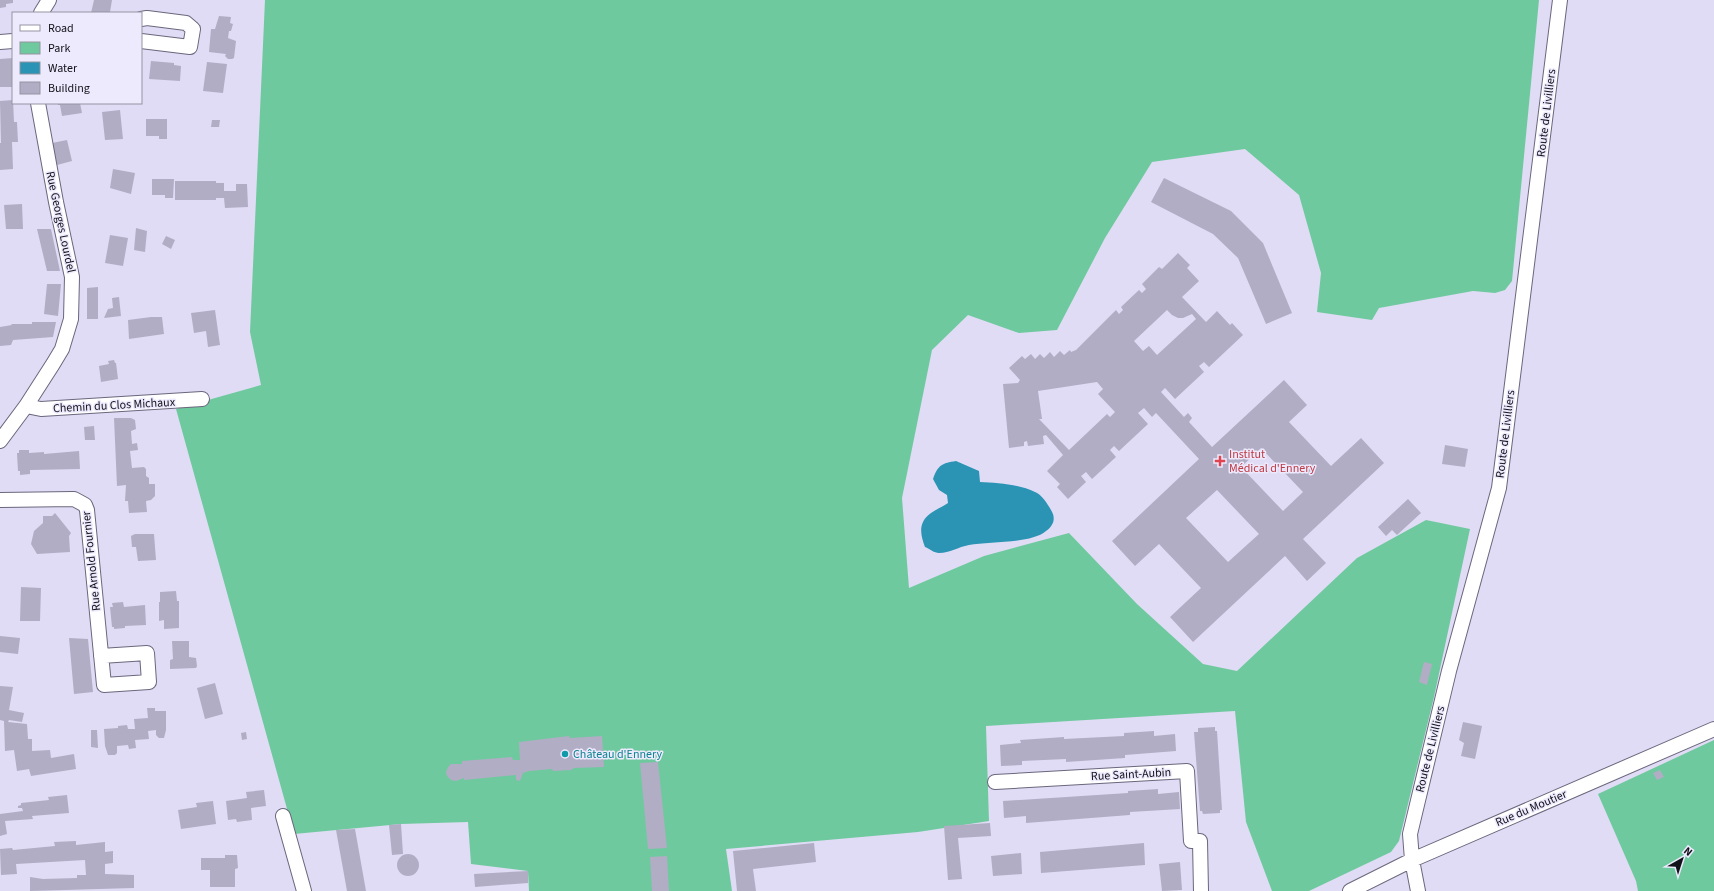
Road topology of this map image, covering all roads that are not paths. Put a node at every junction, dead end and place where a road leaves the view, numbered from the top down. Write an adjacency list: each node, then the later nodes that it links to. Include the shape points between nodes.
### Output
1 (49, 0): 3 (street)
2 (1560, 0): 17 (street, Route de Livilliers, via 1499,488 1449,671 1410,834)
3 (42, 12)
4 (142, 19): 6 (street, via 186,23 193,29 190,47)
5 (12, 41): 7 (street)
6 (142, 41)
7 (0, 42)
8 (38, 104): 10 (street, Rue Georges Lourdel, via 72,277 71,319 59,354)
9 (202, 399): 10 (street, Chemin du Clos Michaux, via 41,409)
10 (26, 406): 11 (street, Rue Georges Lourdel)
11 (0, 441)
12 (0, 500): 13 (street, Rue Arnold Fournier, via 74,499 85,505)
13 (101, 656)
14 (1714, 729): 17 (street, Rue du Moutier)
15 (995, 782): 19 (street, Rue Saint-Aubin, via 1186,771 1191,841 1200,841)
16 (283, 816): 18 (street)
17 (1412, 860): 20 (street, Rue du Moutier); 21 (street, Route de Livilliers)
18 (304, 891)
19 (1201, 891)
20 (1350, 891)
21 (1418, 891)

